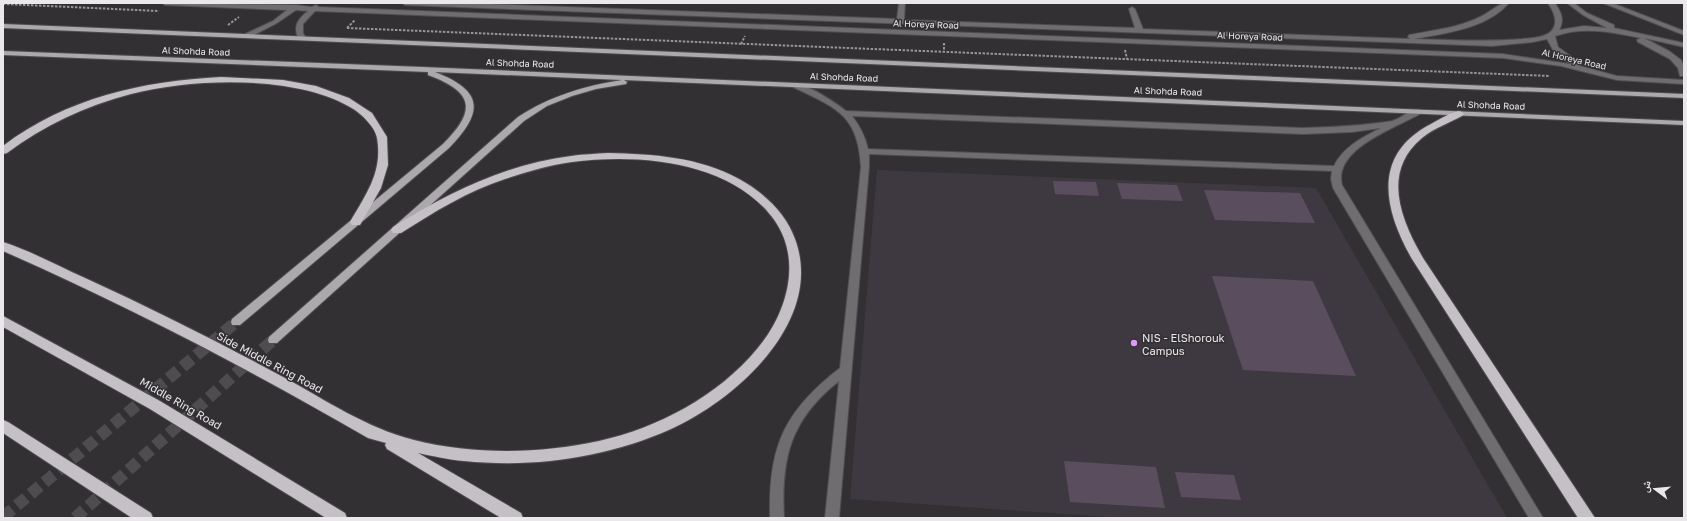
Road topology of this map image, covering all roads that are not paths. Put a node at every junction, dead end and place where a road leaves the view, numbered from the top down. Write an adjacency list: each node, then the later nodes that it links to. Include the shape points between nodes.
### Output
1 (165, 3): 12 (street, Al Horeya Road)
2 (300, 3): 12 (street)
3 (320, 3): 13 (street)
4 (405, 3): 11 (street, Al Horeya Road)
5 (488, 3): 11 (street)
6 (902, 3): 15 (street)
7 (1506, 3): 23 (street, via 1495,13 1478,22)
8 (1551, 3): 20 (street, via 1560,20)
9 (1570, 3): 18 (street)
10 (1606, 3): 19 (street)
11 (499, 7): 15 (street, Al Horeya Road)
12 (294, 8): 13 (street, Al Horeya Road); 21 (street, via 275,22)
13 (313, 9): 22 (street, via 299,24 298,31); 26 (street, Al Horeya Road)
14 (1132, 9): 17 (street)
15 (900, 22): 17 (street, Al Horeya Road)
16 (3, 26): 21 (main road, Al Shohda Road)
17 (1140, 31): 23 (street, Al Horeya Road)
18 (1619, 31): 20 (street, Al Horeya Road, via 1578,28); 25 (street, Al Horeya Road); 31 (street, via 1669,54 1680,65)
19 (1684, 33)
20 (1551, 35): 24 (street, Al Horeya Road, via 1527,41); 30 (street, via 1550,39 1557,50)
21 (248, 36): 22 (main road, Al Shohda Road)
22 (302, 38): 35 (main road, Al Shohda Road)
23 (1393, 40): 24 (street, Al Horeya Road); 26 (street)
24 (1492, 44): 28 (street, via 1493,50)
25 (1684, 45)
26 (1404, 51): 28 (street, Al Horeya Road)
27 (3, 53): 29 (main road, Al Shohda Road)
28 (1503, 56): 30 (street, Al Horeya Road)
29 (422, 69): 32 (main road, Al Shohda Road); 44 (main road, via 449,79 462,89 470,100 469,118 455,138)
30 (1586, 70): 33 (street, Al Horeya Road, via 1630,80)
31 (1683, 74)
32 (646, 79): 34 (main road, Al Shohda Road); 45 (main road, via 578,91 530,112)
33 (1684, 82)
34 (796, 85): 36 (main road, Al Shohda Road); 37 (street, via 823,98)
35 (1684, 96)
36 (1417, 112): 38 (main road, Al Shohda Road); 39 (street)
37 (845, 113): 39 (street, via 1303,131 1352,129); 41 (street, via 859,131)
38 (1459, 114): 40 (main road, Al Shohda Road); 59 (highway, via 1417,138 1406,148 1399,160 1392,187 1398,219 1418,259)
39 (1396, 123): 43 (street, via 1346,155)
40 (1684, 123)
41 (865, 151): 43 (street); 50 (street)
42 (3, 152): 44 (highway, via 26,135 65,115 130,92 174,83 217,80 297,85 342,98 364,112 379,130 384,152 383,164 374,191)
43 (1337, 170): 58 (street, via 1336,182 1341,195)
44 (356, 222): 48 (main road)
45 (397, 230): 49 (main road); 52 (highway, via 442,201 515,171 591,157 654,157 711,170 744,186 757,196 780,219 790,239 795,260 795,282 790,306 778,330 761,355 738,379 709,401 636,437 595,449 553,456 494,457 412,446)
46 (3, 246): 52 (highway, Side Middle Ring Road, via 167,323)
47 (3, 321): 54 (highway, Middle Ring Road, via 155,405)
48 (236, 322)
49 (273, 340)
50 (846, 370): 56 (street, via 816,393 804,407 785,440 776,477); 57 (street)
51 (3, 426): 53 (highway)
52 (366, 430): 55 (highway, Side Middle Ring Road)
53 (145, 518)
54 (340, 518)
55 (515, 518)
56 (777, 518)
57 (832, 518)
58 (1536, 518)
59 (1587, 518)

